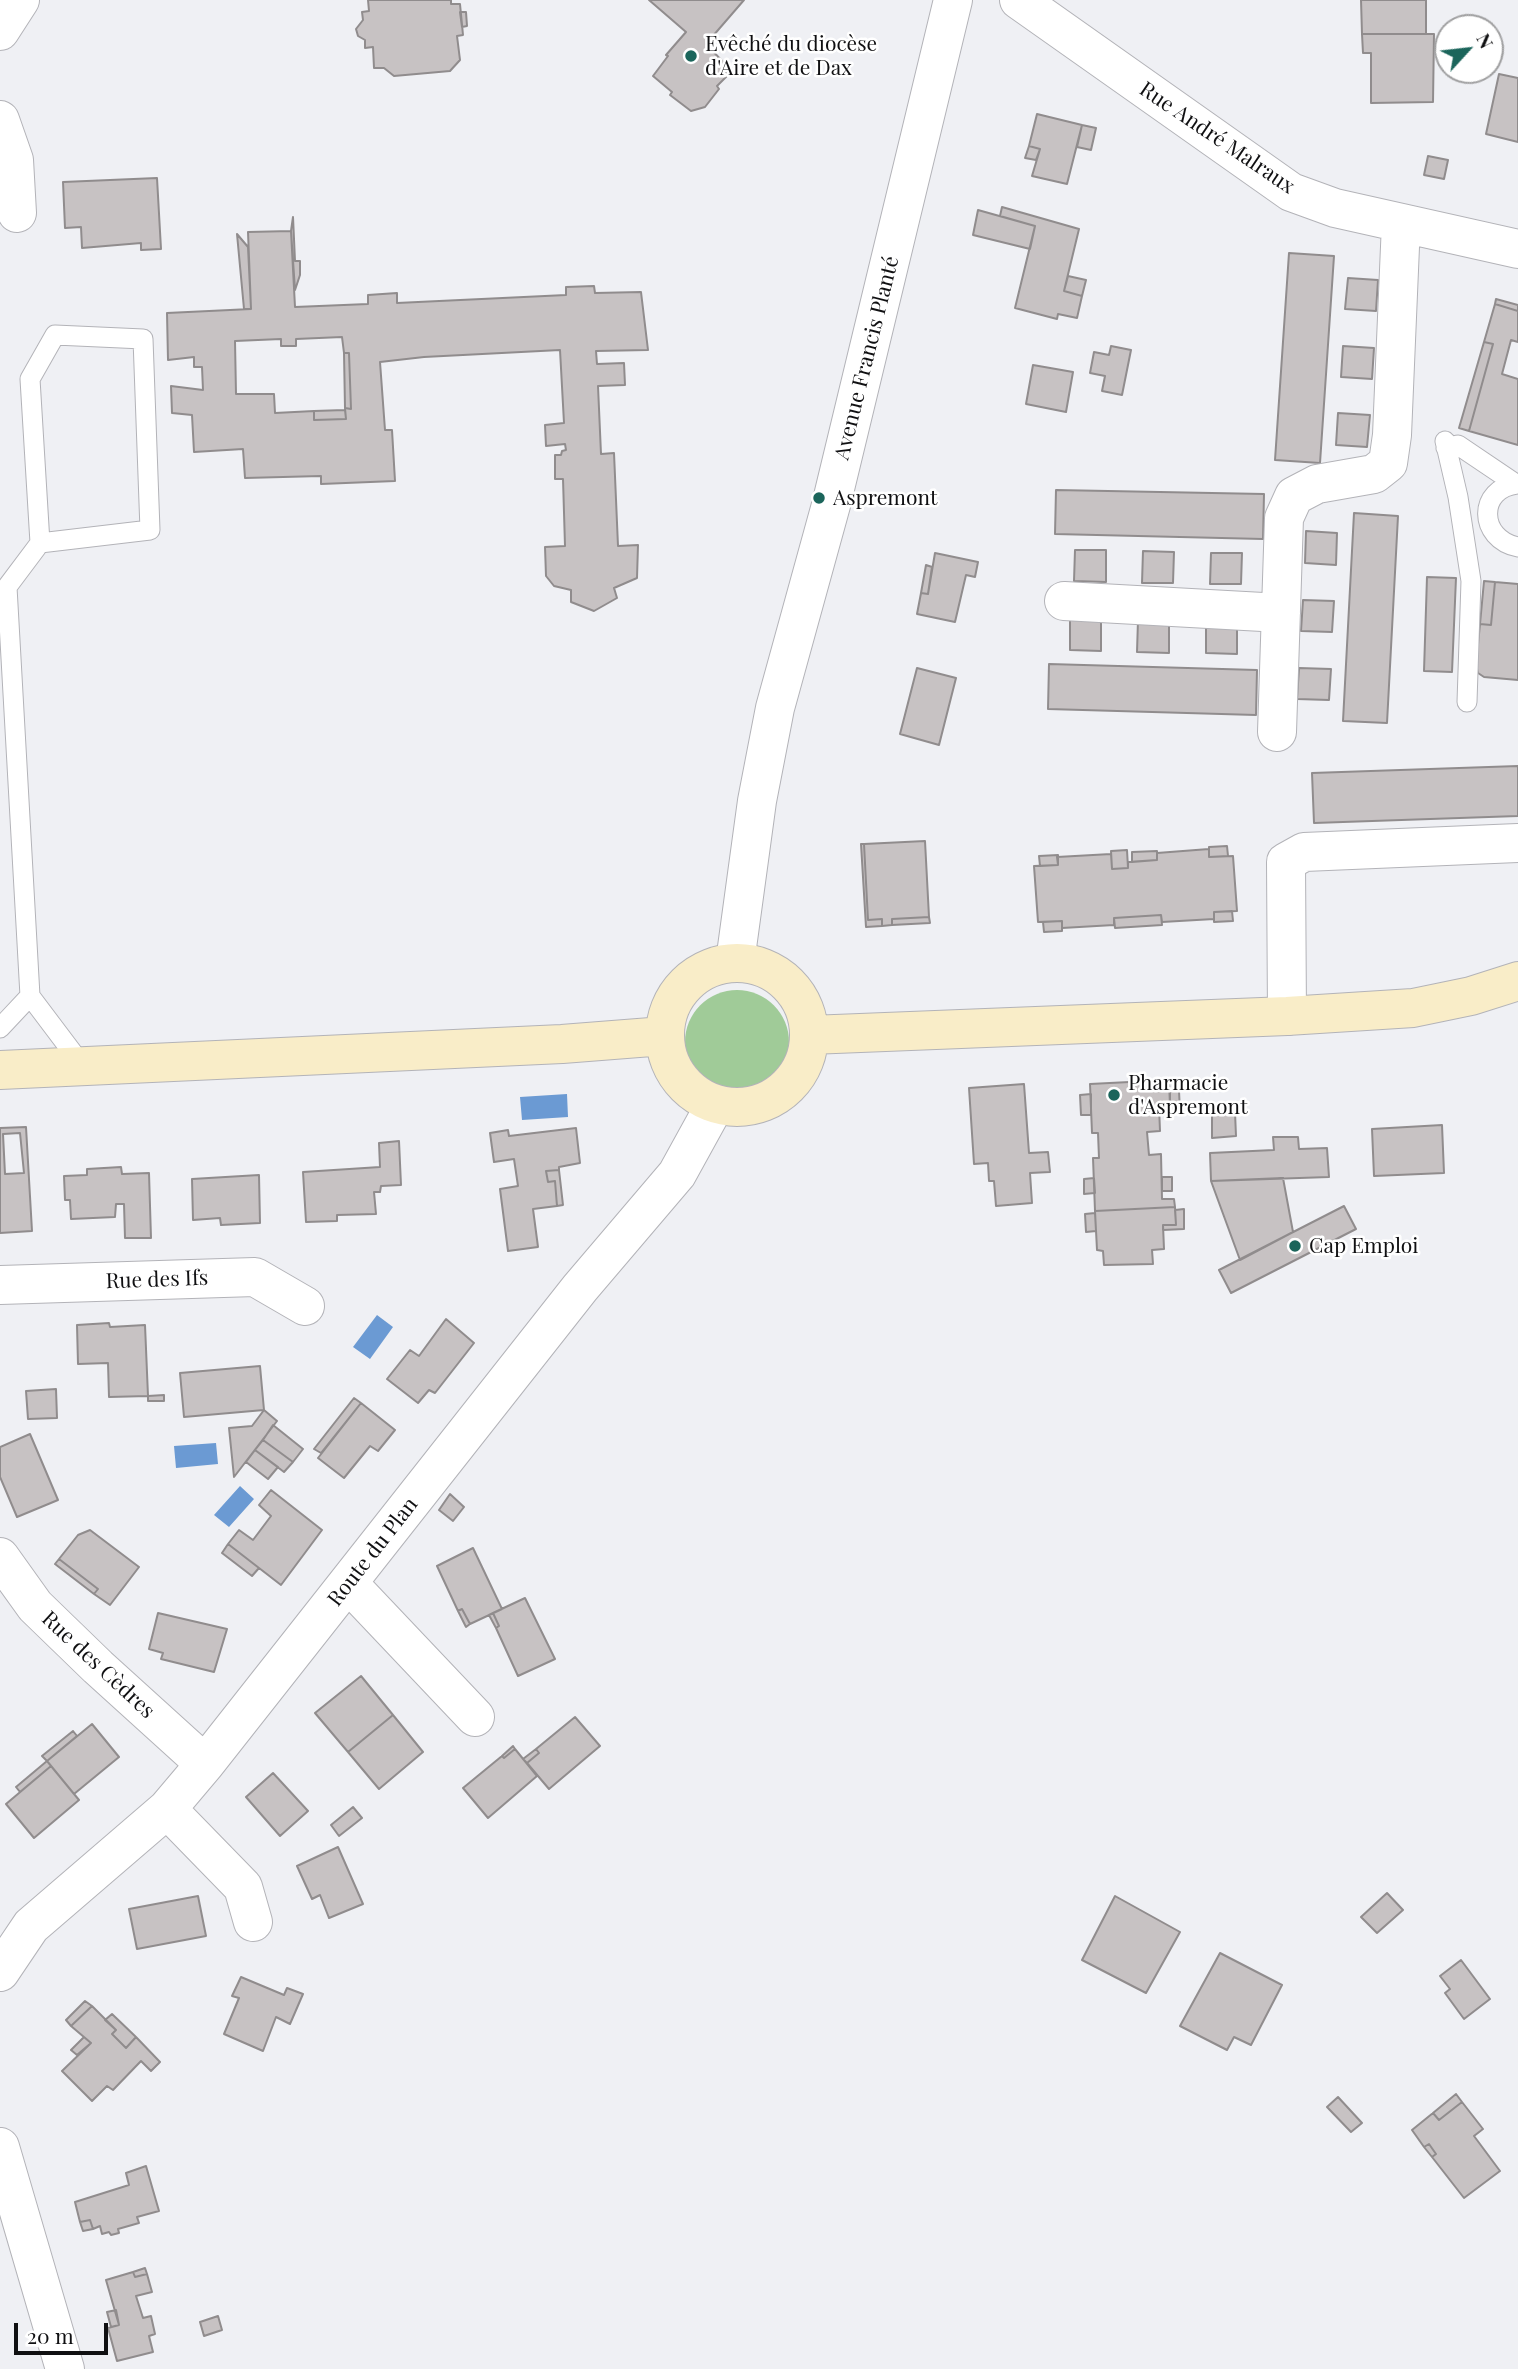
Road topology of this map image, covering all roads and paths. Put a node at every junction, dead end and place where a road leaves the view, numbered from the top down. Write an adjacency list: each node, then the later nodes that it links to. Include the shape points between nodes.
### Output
1 (20, 0): 4 (street)
2 (953, 0): 19 (street, Avenue Francis Planté, via 831,505 775,708)
3 (1019, 0): 7 (street, Rue André Malraux, via 1291,192)
4 (0, 31)
5 (0, 120): 6 (street, via 14,159)
6 (17, 213)
7 (1401, 223): 8 (street, Rue André Malraux); 15 (street, via 1388,463 1374,474 1317,484 1294,496 1284,518)
8 (1518, 249)
9 (1517, 484): 10 (lane, via 1507,485 1493,496 1487,514); 11 (lane, via 1458,444 1445,444)
10 (1491, 532): 11 (lane); 13 (lane, via 1505,544)
11 (1464, 534): 16 (lane, via 1471,581)
12 (40, 543): 12 (lane, via 150,530 143,339 55,335 30,380); 21 (lane, via 7,587)
13 (1518, 547)
14 (1064, 601): 15 (street)
15 (1281, 613): 17 (street)
16 (1467, 702)
17 (1277, 732)
18 (1518, 843): 22 (street, via 1304,852 1286,862)
19 (735, 962): 24 (main road, via 758,965 779,975 801,1002); 25 (main road, via 693,977 677,993)
20 (1518, 981): 22 (main road, via 1413,1008)
21 (30, 996): 23 (lane); 26 (lane)
22 (1287, 1016): 24 (main road)
23 (0, 1028)
24 (810, 1035): 28 (main road, via 800,1073 788,1088 754,1106)
25 (664, 1036): 26 (main road); 28 (main road, via 668,1058 679,1078)
26 (82, 1065): 27 (main road)
27 (0, 1070)
28 (715, 1105): 32 (street, Route du Plan, via 677,1174 580,1288)
29 (0, 1285): 30 (street, Rue des Ifs, via 255,1277)
30 (305, 1306)
31 (0, 1557): 34 (street, Rue des Cèdres, via 35,1606)
32 (348, 1583): 33 (street); 34 (street, Route du Plan)
33 (475, 1717)
34 (205, 1764): 35 (street, Route du Plan)
35 (166, 1809): 36 (street, via 243,1886); 37 (street, Route du Plan, via 31,1926)
36 (253, 1922)
37 (0, 1972)
38 (0, 2147): 39 (street)
39 (65, 2369)

